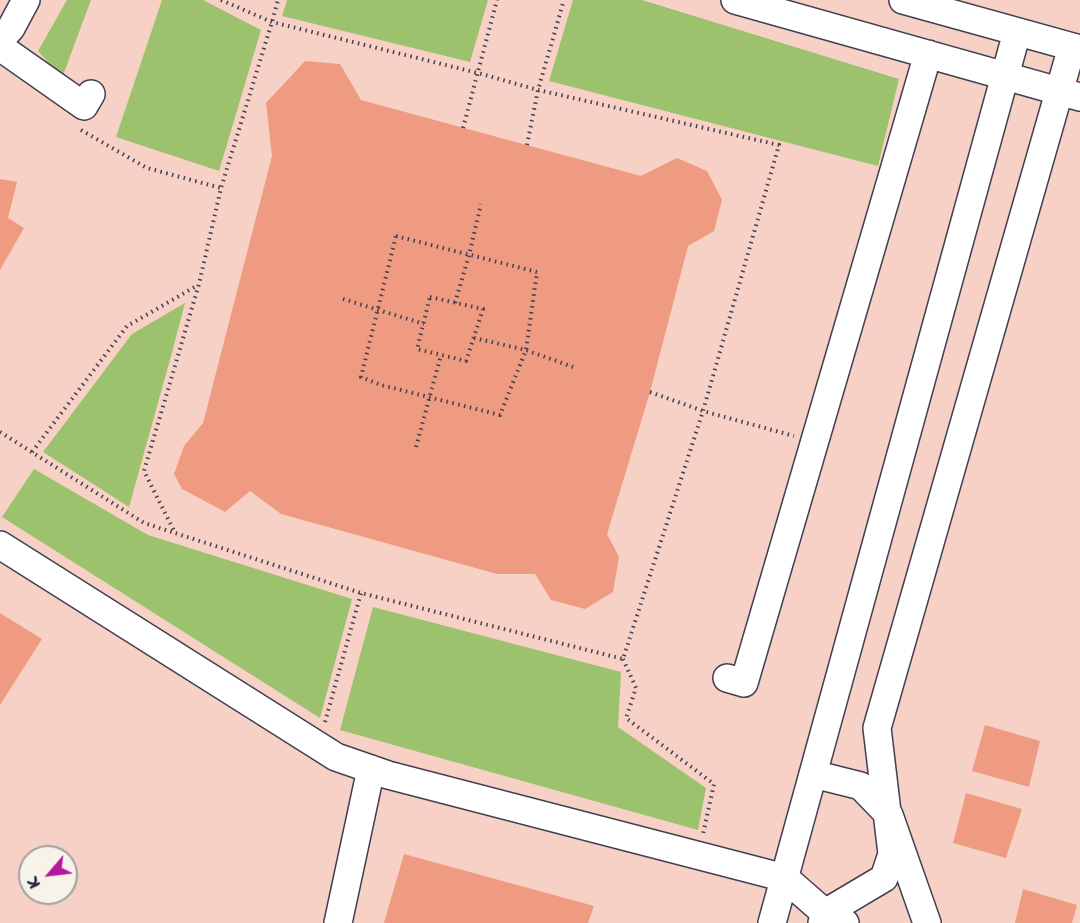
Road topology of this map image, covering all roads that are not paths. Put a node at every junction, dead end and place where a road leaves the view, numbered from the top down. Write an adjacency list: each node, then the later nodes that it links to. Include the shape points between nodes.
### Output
1 (26, 0): 5 (street)
2 (735, 0): 8 (street)
3 (903, 0): 4 (street)
4 (1017, 32): 7 (street); 9 (street)
5 (0, 40)
6 (0, 47): 10 (street, via 84,106)
7 (1076, 48): 11 (street)
8 (928, 54): 9 (street); 13 (street, via 824,386 814,442 744,683)
9 (1006, 76): 11 (street); 15 (street)
10 (91, 94)
11 (1070, 94): 16 (street, via 877,728)
12 (0, 546): 14 (street, via 336,757)
13 (727, 678)
14 (371, 769): 17 (street); 19 (street)
15 (813, 774): 16 (street, via 861,786); 17 (street)
16 (888, 815): 18 (street, via 892,854 884,878); 21 (street)
17 (785, 878): 18 (street); 20 (street)
18 (830, 920)
19 (338, 923)
20 (772, 923)
21 (927, 923)

